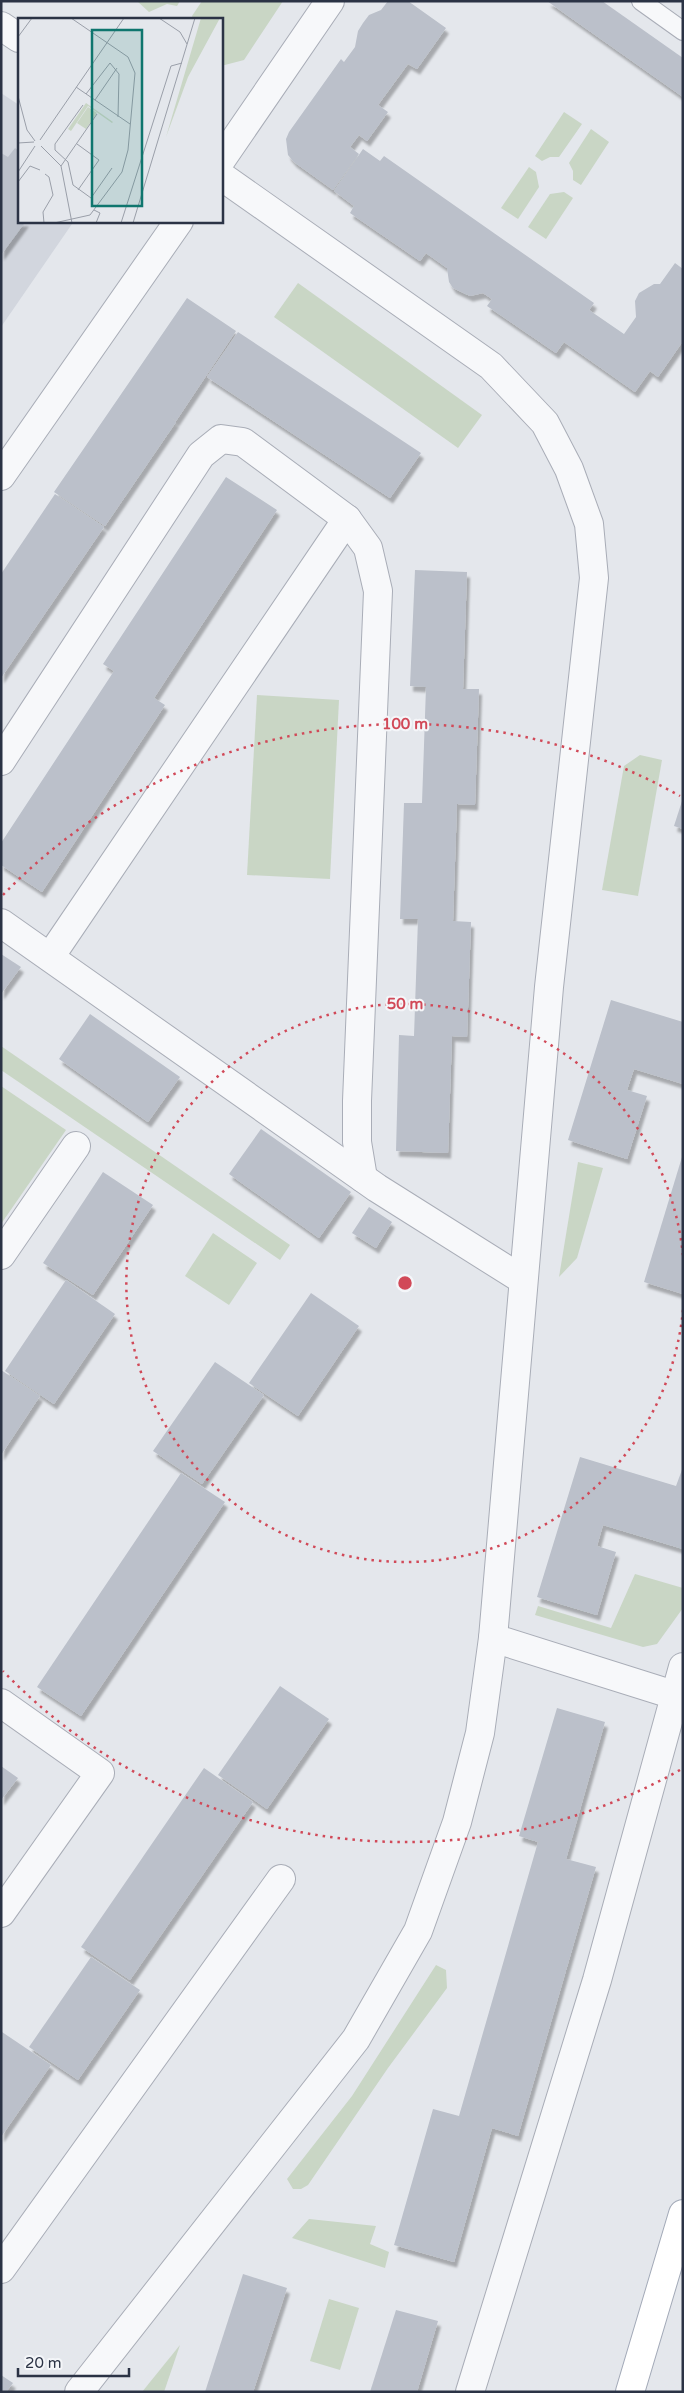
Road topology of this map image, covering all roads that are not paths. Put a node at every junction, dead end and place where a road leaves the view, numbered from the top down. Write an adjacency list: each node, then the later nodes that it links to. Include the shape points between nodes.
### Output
1 (330, 1): 6 (street)
2 (641, 1): 4 (lane)
3 (1, 26): 5 (street)
4 (683, 31)
5 (18, 37)
6 (222, 159)
7 (222, 177): 17 (street, via 491,366 546,423 569,468 589,524 594,578 550,977)
8 (178, 222): 9 (street)
9 (1, 476)
10 (347, 519): 11 (street, via 243,442 221,439 201,455); 13 (street); 15 (street, via 368,548 378,591 357,1101 357,1142)
11 (1, 762)
12 (1, 923): 13 (street)
13 (50, 957): 15 (street)
14 (76, 1146): 16 (street)
15 (363, 1178): 17 (street)
16 (1, 1255)
17 (523, 1280): 18 (street)
18 (493, 1638): 20 (street); 26 (street, via 480,1733 457,1822 418,1931 356,2038)
19 (683, 1667): 20 (street)
20 (674, 1695): 27 (street, via 597,1980)
21 (1, 1703): 23 (street, via 100,1773)
22 (281, 1879): 25 (street)
23 (1, 1914)
24 (683, 2214): 28 (main road)
25 (1, 2269)
26 (79, 2392)
27 (470, 2392)
28 (630, 2392)

